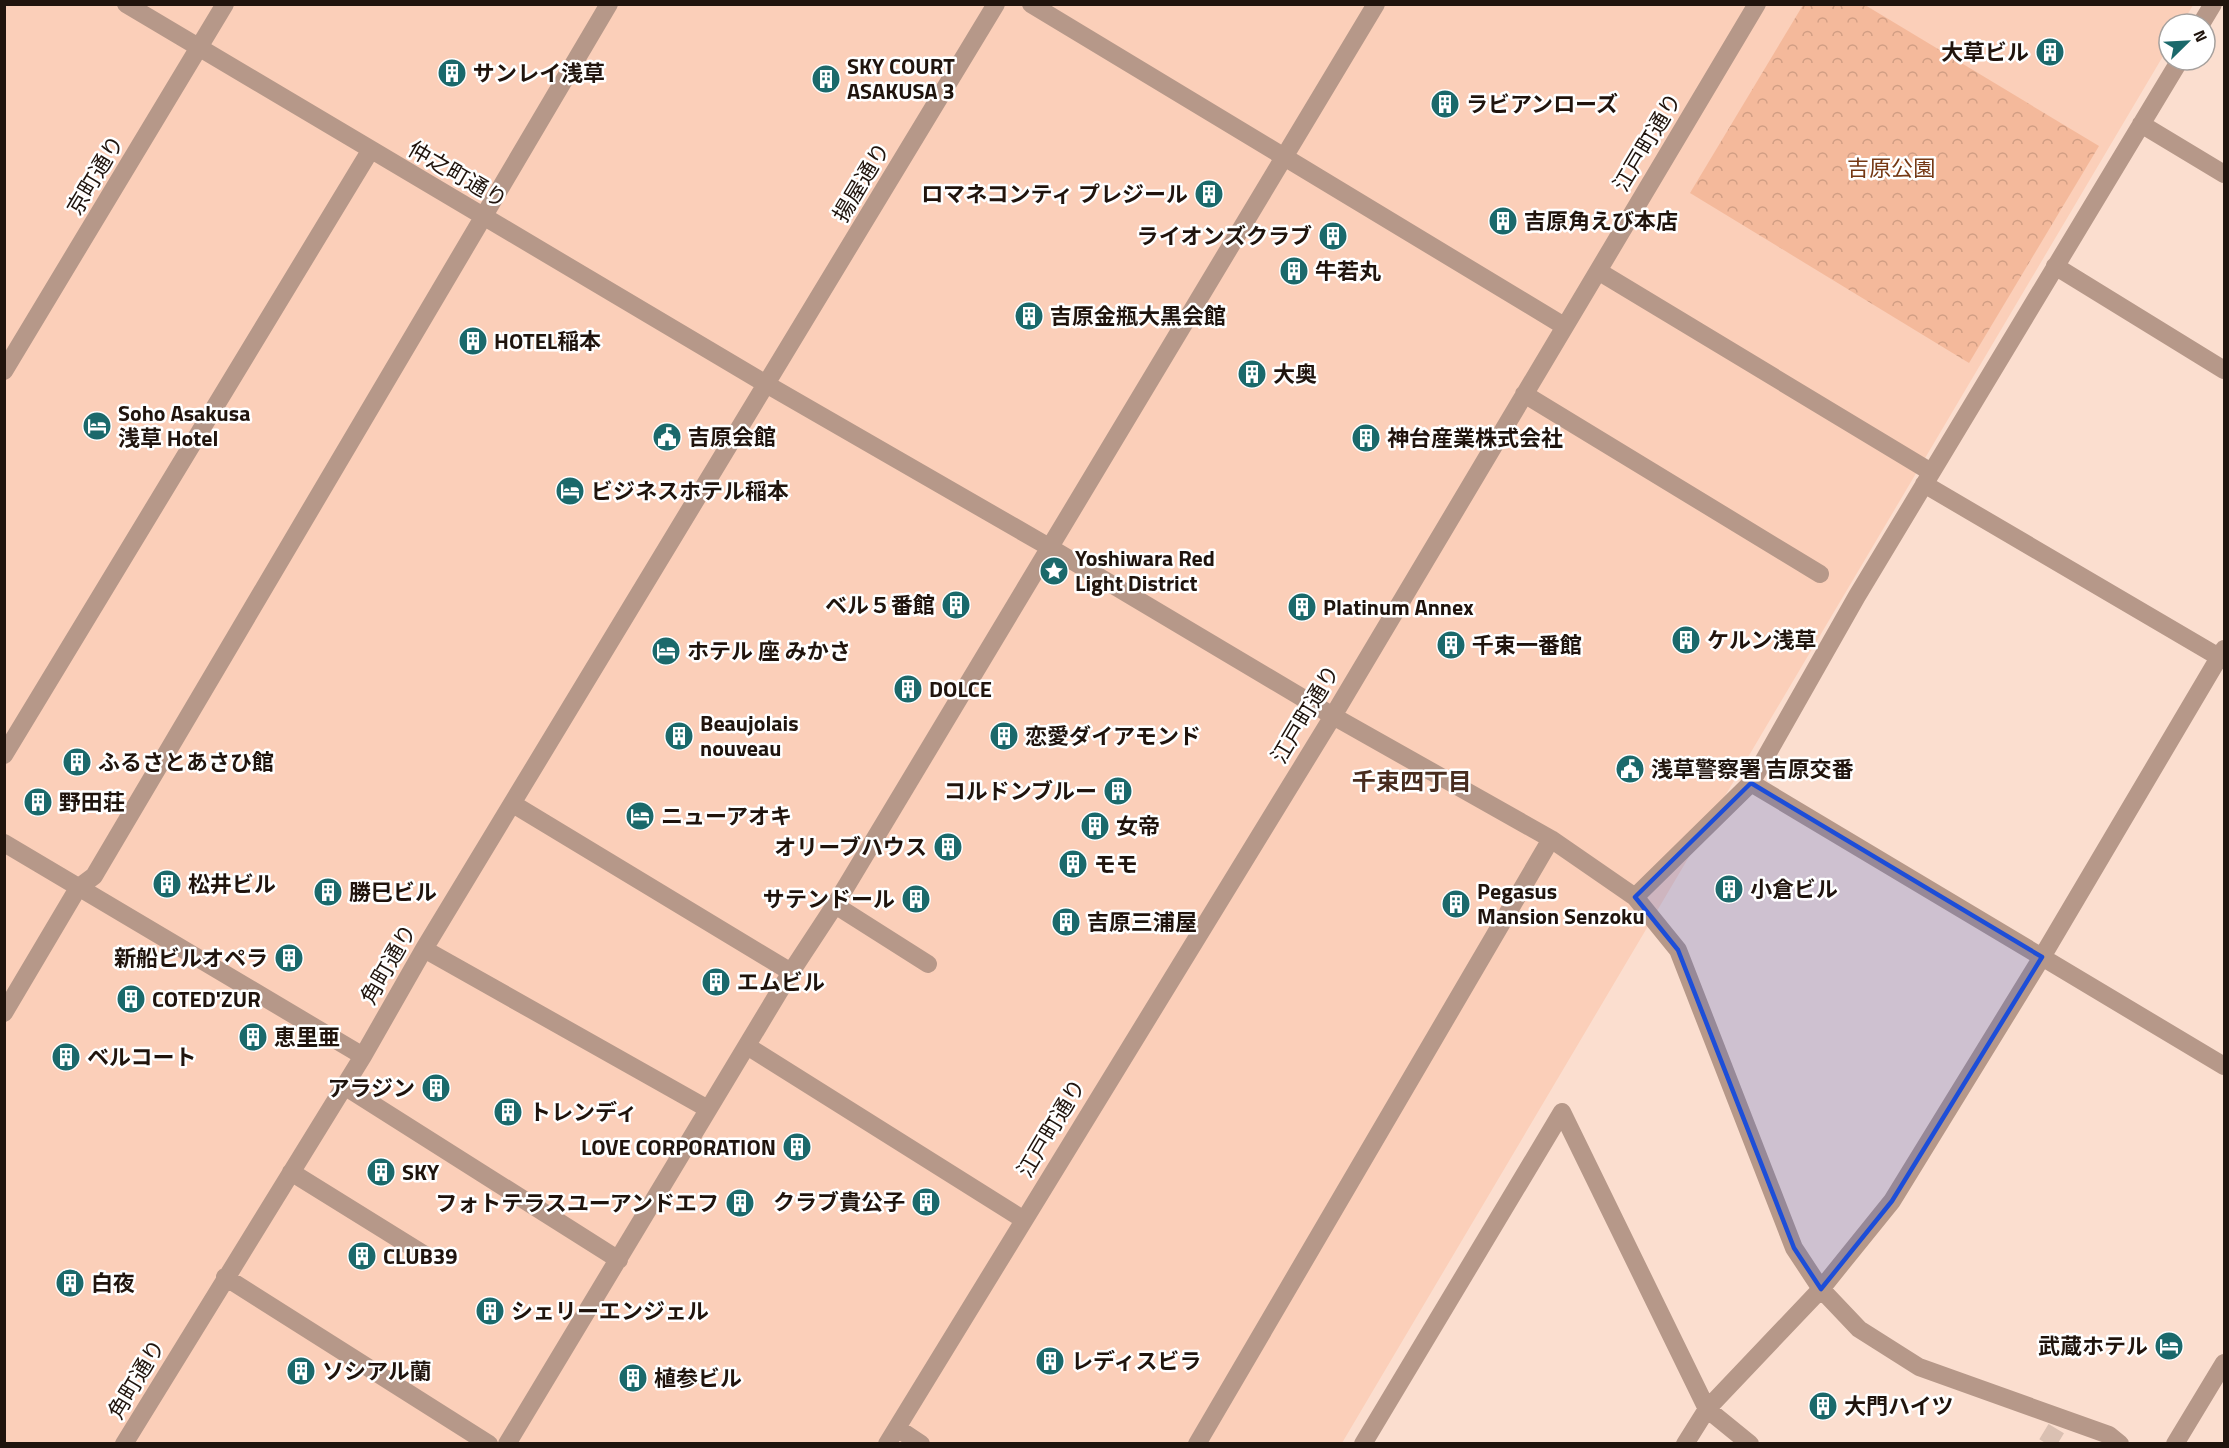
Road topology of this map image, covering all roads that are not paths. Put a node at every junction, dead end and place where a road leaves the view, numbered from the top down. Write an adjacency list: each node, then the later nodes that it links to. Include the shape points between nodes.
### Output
1 (126, 4): 8 (street, 仲之町通り)
2 (225, 4): 8 (street, 京町通り)
3 (609, 4): 14 (street)
4 (1031, 4): 12 (street)
5 (1376, 4): 12 (street)
6 (1757, 4): 16 (street, 江戸町通り)
7 (992, 6): 20 (street, 揚屋通り)
8 (200, 47): 11 (street, 仲之町通り); 18 (street, 京町通り)
9 (2173, 72): 10 (street)
10 (2141, 124): 13 (street); 15 (street)
11 (370, 151): 14 (street, 仲之町通り); 27 (street)
12 (1283, 158): 17 (street); 23 (street)
13 (2224, 174)
14 (483, 217): 20 (street, 仲之町通り); 32 (street, via 94,876)
15 (2055, 266): 19 (street); 22 (street)
16 (1598, 271): 17 (street, 江戸町通り); 22 (street)
17 (1564, 326): 21 (street, 江戸町通り)
18 (4, 370)
19 (2224, 370)
20 (766, 384): 23 (street, 仲之町通り); 29 (street, 角町通り)
21 (1524, 394): 24 (street); 26 (street, 江戸町通り)
22 (1927, 478): 25 (street); 28 (street)
23 (1049, 547): 26 (street, 仲之町通り); 34 (street)
24 (1820, 574)
25 (2223, 655): 36 (street)
26 (1333, 716): 30 (street, 仲之町通り); 46 (street, 江戸町通り)
27 (4, 755)
28 (1751, 783): 33 (street); 36 (street)
29 (513, 804): 35 (street, 角町通り); 38 (street)
30 (1551, 839): 33 (street, 仲之町通り); 58 (street)
31 (4, 843): 32 (street)
32 (78, 888): 39 (street); 41 (street)
33 (1635, 897): 50 (street, 仲之町通り, via 1678,950 1794,1248)
34 (835, 905): 37 (street); 38 (street)
35 (424, 949): 41 (street, 角町通り); 44 (street)
36 (2042, 957): 42 (street); 50 (street, via 1892,1202)
37 (928, 964)
38 (791, 972): 40 (street)
39 (4, 1013)
40 (747, 1046): 44 (street); 46 (street)
41 (363, 1056): 43 (street, 角町通り)
42 (2224, 1066)
43 (344, 1086): 45 (street, 角町通り); 48 (street)
44 (708, 1109): 48 (street)
45 (291, 1172): 47 (street); 49 (street, 角町通り)
46 (1024, 1220): 53 (street, 江戸町通り)
47 (428, 1257)
48 (619, 1260): 56 (street)
49 (225, 1277): 54 (street, 角町通り); 55 (street)
50 (1821, 1289): 52 (street); 62 (street, 仲之町通り, via 1859,1329 1919,1366 2109,1435)
51 (2224, 1363): 63 (street)
52 (1707, 1409): 59 (street, via 1562,1112); 60 (street); 61 (street)
53 (892, 1436): 57 (street)
54 (124, 1443)
55 (489, 1443)
56 (507, 1443)
57 (921, 1443)
58 (1197, 1443)
59 (1363, 1443)
60 (1685, 1443)
61 (1750, 1443)
62 (2120, 1443)
63 (2175, 1443)

